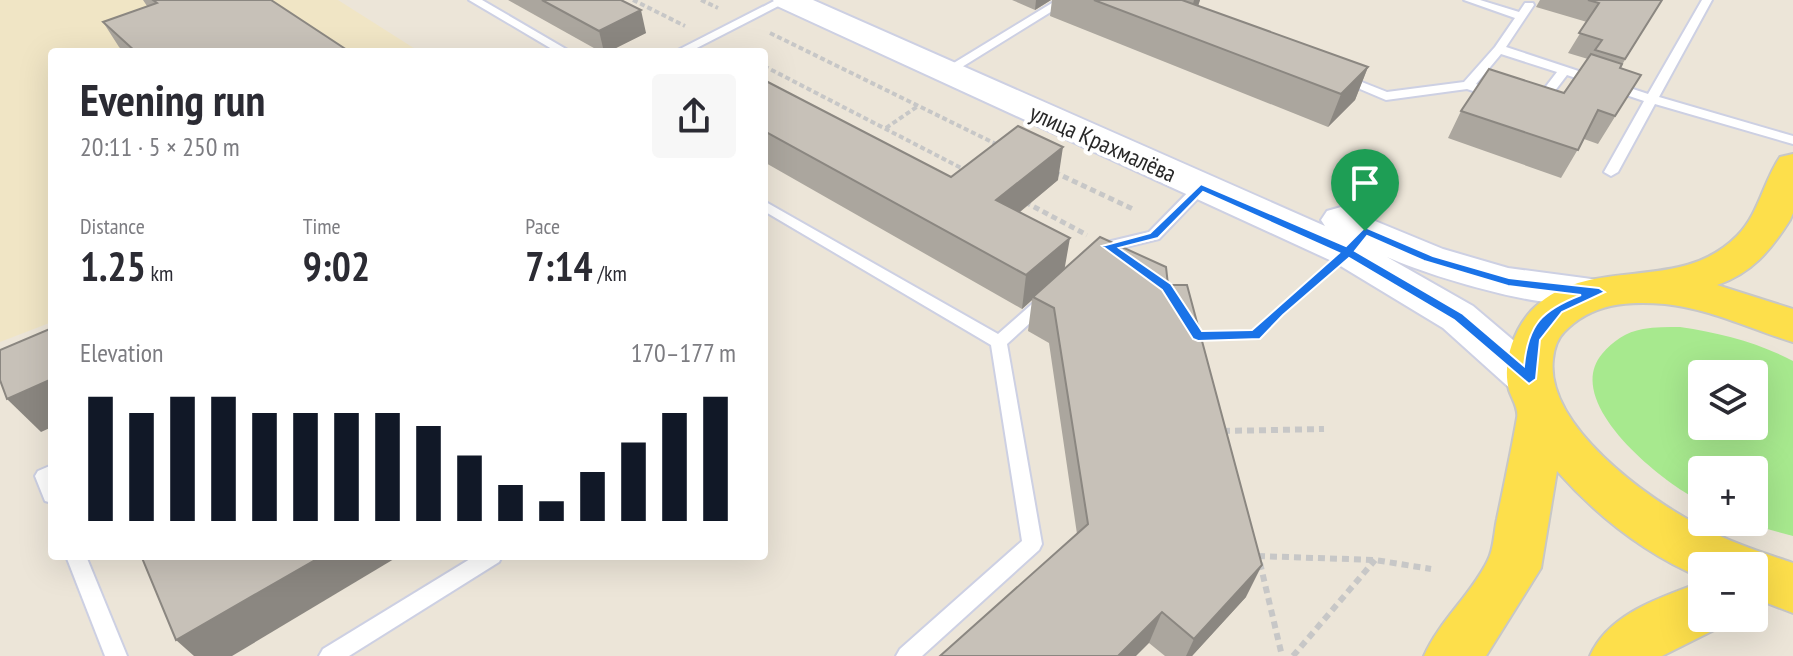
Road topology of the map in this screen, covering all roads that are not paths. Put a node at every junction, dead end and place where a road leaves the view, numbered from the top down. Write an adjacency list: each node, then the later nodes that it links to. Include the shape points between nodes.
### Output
1 (474, 0): 9 (lane)
2 (787, 0): 10 (lane); 12 (main road, улица Крахмалёва)
3 (840, 0): 12 (main road, улица Крахмалёва)
4 (1065, 0): 12 (lane)
5 (1469, 0): 8 (lane)
6 (1707, 0): 17 (lane)
7 (1529, 5): 8 (lane)
8 (1521, 16): 11 (lane)
9 (558, 48)
10 (688, 48)
11 (1499, 49): 13 (lane); 15 (lane)
12 (958, 65): 22 (main road, улица Крахмалёва); 26 (main road, улица Крахмалёва, via 1428,259 1508,282)
13 (1564, 71): 17 (lane); 18 (lane, via 1535,108)
14 (1324, 72): 15 (lane, via 1386,96)
15 (1468, 85): 16 (lane)
16 (1508, 99)
17 (1654, 100): 19 (lane); 21 (lane)
18 (1522, 104)
19 (1793, 140)
20 (1793, 165): 25 (main road, via 1760,237 1729,264)
21 (1611, 172)
22 (1201, 187): 24 (lane, via 1154,236 1108,246); 30 (main road, улица Крахмалёва, via 1348,252 1458,317)
23 (768, 207): 29 (lane)
24 (1087, 266)
25 (1654, 289): 26 (main road); 28 (main road, via 1709,297)
26 (1599, 292): 30 (main road, via 1558,309 1533,338)
27 (1054, 294): 29 (lane)
28 (1793, 326)
29 (999, 342): 37 (lane, via 1032,544)
30 (1536, 397): 31 (main road, via 1578,464 1635,514); 38 (main road, via 1514,568)
31 (1700, 552)
32 (78, 560): 35 (lane)
33 (486, 560): 36 (lane)
34 (1688, 615): 39 (main road, via 1634,641)
35 (116, 656)
36 (330, 656)
37 (907, 656)
38 (1453, 656)
39 (1619, 656)

